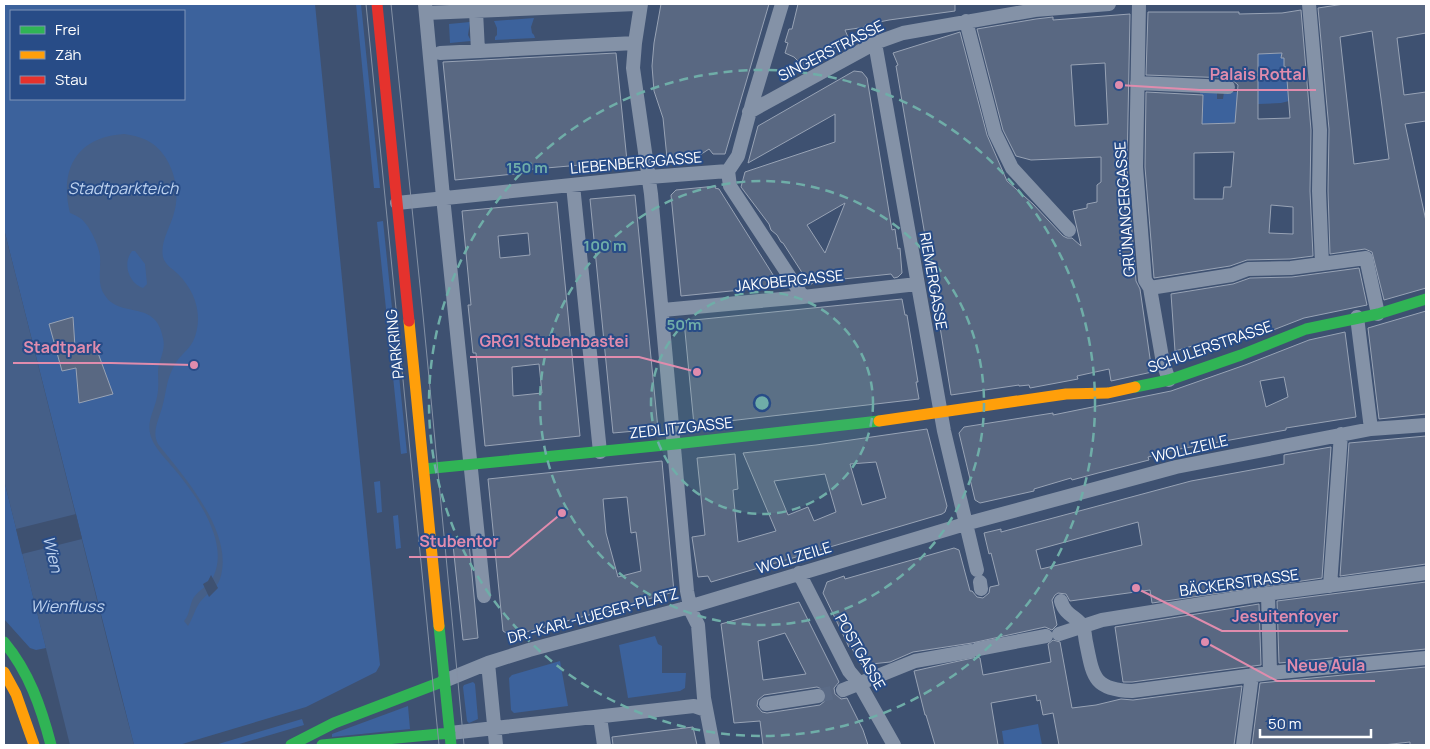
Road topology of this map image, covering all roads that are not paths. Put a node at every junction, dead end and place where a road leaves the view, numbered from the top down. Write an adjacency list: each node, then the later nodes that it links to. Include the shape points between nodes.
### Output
1 (377, 4): 22 (street, PARKRING)
2 (636, 4): 9 (street)
3 (641, 4): 11 (street)
4 (782, 4): 17 (street)
5 (1109, 4): 10 (street, SINGERSTRASSE, via 1035,10)
6 (1139, 4): 15 (street, GRÜNANGERGASSE)
7 (1309, 4): 24 (street, via 1320,130)
8 (425, 9): 9 (street); 21 (street)
9 (476, 11): 13 (street)
10 (966, 21): 12 (street, SINGERSTRASSE, via 903,33); 23 (street, via 999,142 1012,168)
11 (635, 43): 13 (street); 19 (street, via 634,68)
12 (874, 43): 17 (street, SINGERSTRASSE); 25 (street, RIEMERGASSE)
13 (478, 51): 14 (street)
14 (440, 53)
15 (1138, 83): 16 (street); 26 (street, GRÜNANGERGASSE, via 1136,167 1145,280)
16 (1228, 86)
17 (749, 112): 18 (street, via 738,156)
18 (728, 171): 19 (street, LIEBENBERGGASSE); 27 (street, via 730,186)
19 (649, 177): 20 (street, LIEBENBERGGASSE); 29 (street)
20 (573, 185): 21 (street, LIEBENBERGGASSE); 38 (street)
21 (443, 197): 22 (street, LIEBENBERGGASSE); 39 (street)
22 (397, 202): 40 (street, PARKRING)
23 (1069, 230)
24 (1322, 264): 26 (street, via 1248,269); 30 (street, via 1366,258)
25 (917, 284): 27 (street, JAKOBERGASSE); 33 (street, RIEMERGASSE)
26 (1150, 288): 32 (street, GRÜNANGERGASSE)
27 (803, 297): 29 (street, JAKOBERGASSE)
28 (1426, 299): 30 (street, SCHULERSTRASSE)
29 (663, 310): 37 (street)
30 (1378, 314): 31 (street, SCHULERSTRASSE)
31 (1357, 317): 32 (street, SCHULERSTRASSE, via 1306,329); 35 (street)
32 (1169, 380): 33 (street, SCHULERSTRASSE, via 1108,394 1066,394)
33 (941, 414): 37 (street, ZEDLITZGASSE); 41 (street, RIEMERGASSE)
34 (1426, 425): 35 (street, WOLLZEILE)
35 (1371, 429): 36 (street, WOLLZEILE)
36 (1341, 434): 41 (street, WOLLZEILE, via 1176,467); 45 (street)
37 (675, 444): 38 (street, ZEDLITZGASSE); 49 (street)
38 (600, 452): 39 (street, ZEDLITZGASSE)
39 (470, 463): 40 (street, ZEDLITZGASSE); 47 (street)
40 (424, 468): 57 (street, PARKRING)
41 (965, 524): 42 (street, WOLLZEILE); 44 (street)
42 (799, 573): 49 (street, WOLLZEILE); 58 (street, POSTGASSE, via 849,671)
43 (1426, 573): 45 (street, BÄCKERSTRASSE)
44 (979, 580)
45 (1330, 586): 46 (street, BÄCKERSTRASSE)
46 (1268, 594): 50 (street, BÄCKERSTRASSE, via 1102,620); 55 (street)
47 (484, 596)
48 (1061, 601): 50 (street, via 1063,609)
49 (690, 606): 53 (street, DR.-KARL-LUEGER-PLATZ); 62 (street, DR.-KARL-LUEGER-PLATZ, via 698,625)
50 (1083, 626): 56 (street, via 1092,673 1104,686 1132,691); 58 (street, BÄCKERSTRASSE, via 1053,635 916,661)
51 (4, 642): 68 (street, via 33,687)
52 (1426, 658): 55 (street)
53 (488, 663): 57 (street, DR.-KARL-LUEGER-PLATZ); 64 (street)
54 (4, 672): 67 (street, via 20,703)
55 (1270, 673): 56 (street)
56 (1252, 675): 75 (street)
57 (444, 681): 65 (street, PARKRING); 69 (street, via 334,723)
58 (859, 684): 59 (street, BÄCKERSTRASSE); 74 (street, POSTGASSE)
59 (843, 690)
60 (818, 696): 61 (street)
61 (766, 704)
62 (706, 710): 63 (street, via 694,706); 73 (street, DR.-KARL-LUEGER-PLATZ)
63 (600, 717): 64 (street); 72 (street)
64 (495, 728): 65 (street); 71 (street)
65 (450, 739): 66 (street)
66 (405, 741): 70 (street)
67 (34, 745)
68 (51, 745)
69 (291, 745)
70 (322, 745)
71 (496, 745)
72 (604, 745)
73 (713, 745)
74 (894, 745)
75 (1243, 745)

